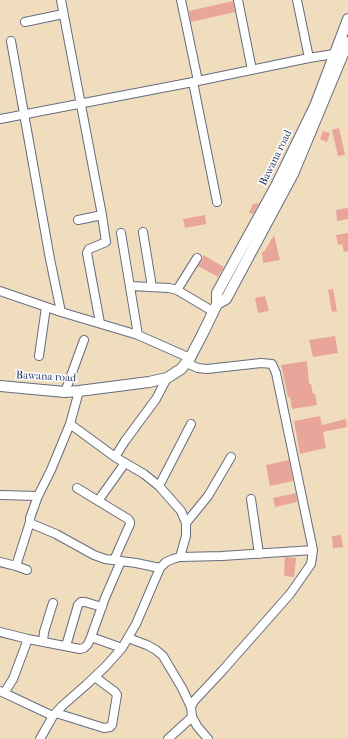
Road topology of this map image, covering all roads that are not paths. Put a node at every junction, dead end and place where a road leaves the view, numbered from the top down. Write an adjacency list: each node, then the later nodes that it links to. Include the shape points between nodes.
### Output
1 (61, 0): 5 (street)
2 (181, 0): 13 (street)
3 (238, 0): 12 (street)
4 (297, 0): 11 (street)
5 (64, 14): 7 (street); 14 (street)
6 (348, 19): 10 (main road, Bawana road)
7 (25, 22)
8 (11, 40): 15 (street)
9 (348, 42): 10 (main road, Bawana road)
10 (338, 56): 11 (street); 28 (main road, Bawana road, via 293,174 263,220 226,300)
11 (309, 58): 12 (street)
12 (252, 70): 13 (street)
13 (196, 81): 14 (street); 17 (street)
14 (81, 104): 15 (street); 18 (street)
15 (23, 115): 16 (street); 29 (street)
16 (0, 119)
17 (217, 202)
18 (102, 215): 19 (street); 30 (street, via 106,242 88,249 87,253)
19 (78, 220)
20 (143, 232): 24 (street)
21 (121, 233): 23 (street)
22 (197, 258): 25 (street)
23 (130, 286): 24 (street); 31 (street)
24 (152, 287): 25 (street)
25 (178, 290): 28 (street)
26 (0, 291): 27 (street)
27 (46, 307): 29 (street); 33 (street)
28 (215, 308): 34 (main road, Bawana road)
29 (61, 312): 30 (street)
30 (100, 323): 31 (street)
31 (138, 335): 34 (street)
32 (84, 340): 38 (street)
33 (39, 356)
34 (188, 360): 35 (main road, Bawana road, via 181,369); 52 (street, via 198,368 207,369 272,364)
35 (167, 378): 37 (main road, Bawana road); 41 (street, via 156,399)
36 (0, 386): 38 (main road, Bawana road)
37 (79, 391): 38 (main road, Bawana road); 39 (street)
38 (65, 392)
39 (70, 424): 41 (street); 47 (street, via 58,456)
40 (191, 424): 44 (street)
41 (115, 457): 43 (street)
42 (231, 457): 51 (street, via 208,496)
43 (125, 464): 44 (street); 49 (street)
44 (160, 486): 51 (street, via 180,510)
45 (77, 488): 49 (street)
46 (0, 495): 47 (street)
47 (38, 496): 50 (street)
48 (251, 499): 53 (street)
49 (98, 501): 55 (street, via 130,522)
50 (30, 522): 55 (street, via 94,555); 57 (street)
51 (186, 523): 54 (street, via 186,536)
52 (313, 550): 53 (street); 71 (street, via 311,564 290,594)
53 (259, 554): 54 (street)
54 (180, 557): 58 (street, via 173,558)
55 (118, 560): 58 (street); 61 (street)
56 (0, 562): 57 (street)
57 (16, 566): 59 (street)
58 (160, 568): 64 (street)
59 (27, 570)
60 (53, 603): 66 (street, via 45,626)
61 (102, 607): 63 (street); 67 (street, via 85,602 78,605)
62 (0, 632): 65 (street)
63 (91, 637): 67 (street, via 84,648); 68 (street)
64 (128, 638): 68 (street); 71 (street, via 147,645 162,656)
65 (28, 639): 66 (street); 70 (street, via 12,679)
66 (43, 642): 67 (street)
67 (66, 646)
68 (122, 648): 69 (street)
69 (95, 677): 72 (street); 72 (street, via 117,695 110,727 104,728)
70 (2, 692): 72 (street)
71 (191, 707): 73 (street)
72 (55, 715): 74 (street)
73 (192, 717): 75 (street); 76 (street)
74 (40, 739)
75 (168, 739)
76 (208, 739)

